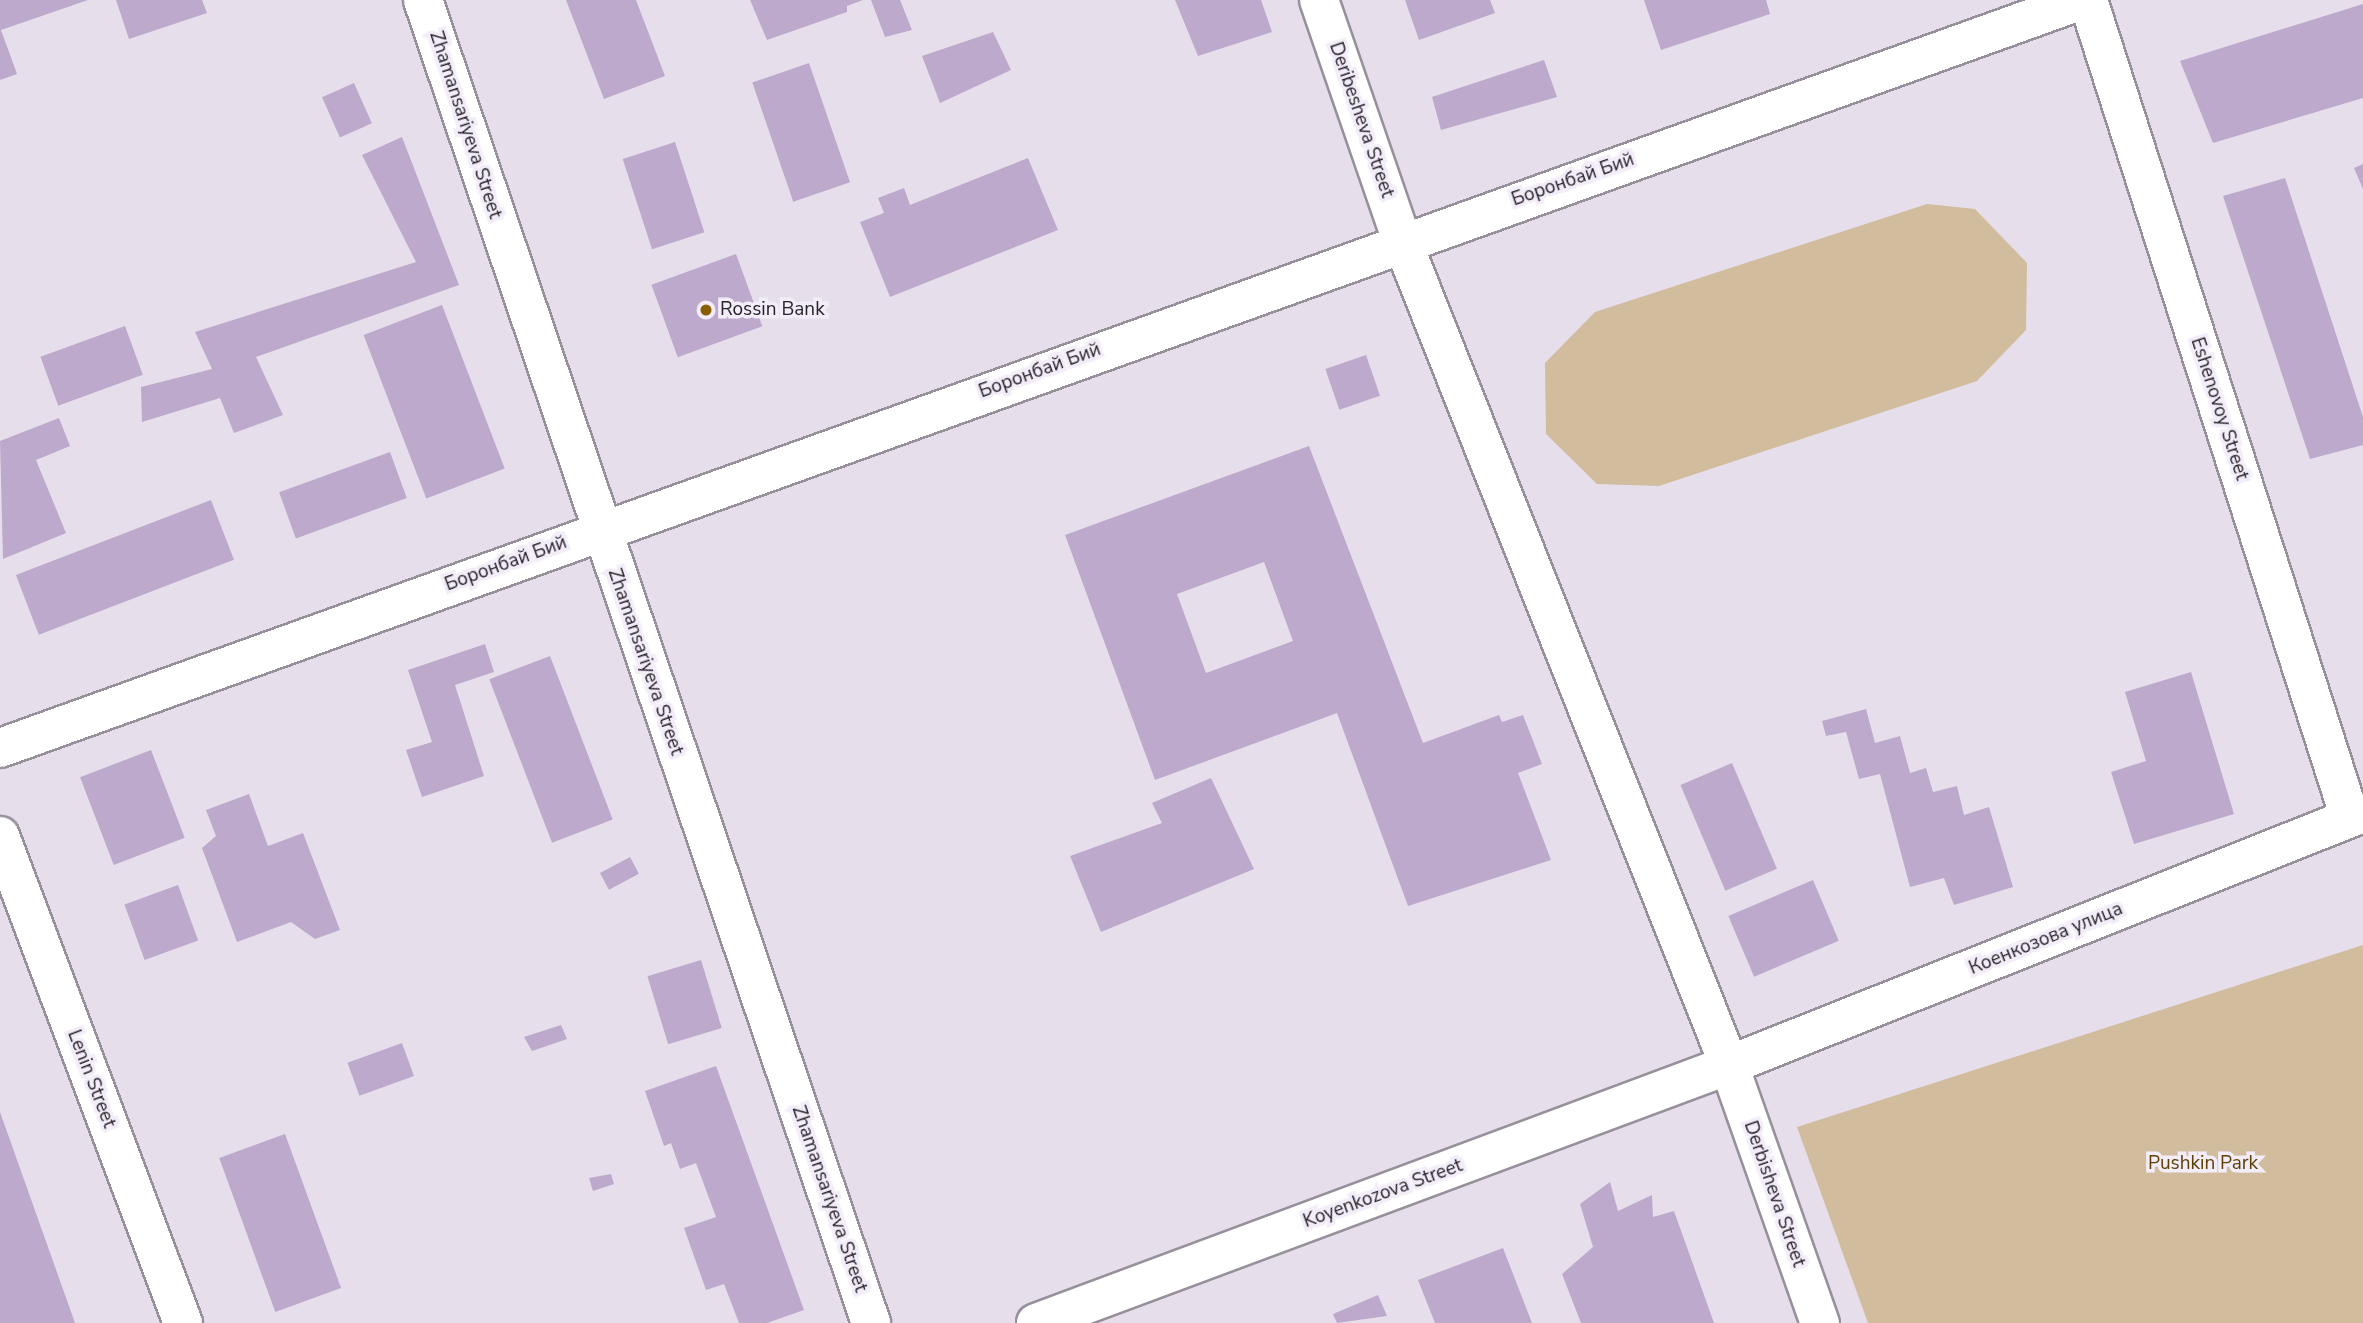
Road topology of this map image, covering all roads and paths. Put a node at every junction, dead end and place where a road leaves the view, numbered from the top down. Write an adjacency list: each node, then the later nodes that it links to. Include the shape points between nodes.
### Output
1 (423, 0): 6 (street, Zhamansariyeva Street)
2 (1320, 0): 5 (street, Deribesheva Street)
3 (2082, 0): 5 (street, Боронбай Бий)
4 (2088, 0): 8 (street, Eshenovoy Street)
5 (1402, 240): 6 (street, Боронбай Бий); 10 (street, Deribesheva Street)
6 (600, 530): 7 (street, Боронбай Бий); 12 (street, Zhamansariyeva Street)
7 (0, 748)
8 (2357, 815): 10 (street, Коенкозова улица)
9 (0, 836): 11 (street, Lenin Street)
10 (1729, 1065): 13 (street, Koyenkozova Street); 14 (street, Derbisheva Street)
11 (183, 1323)
12 (871, 1323)
13 (1036, 1323)
14 (1819, 1323)

